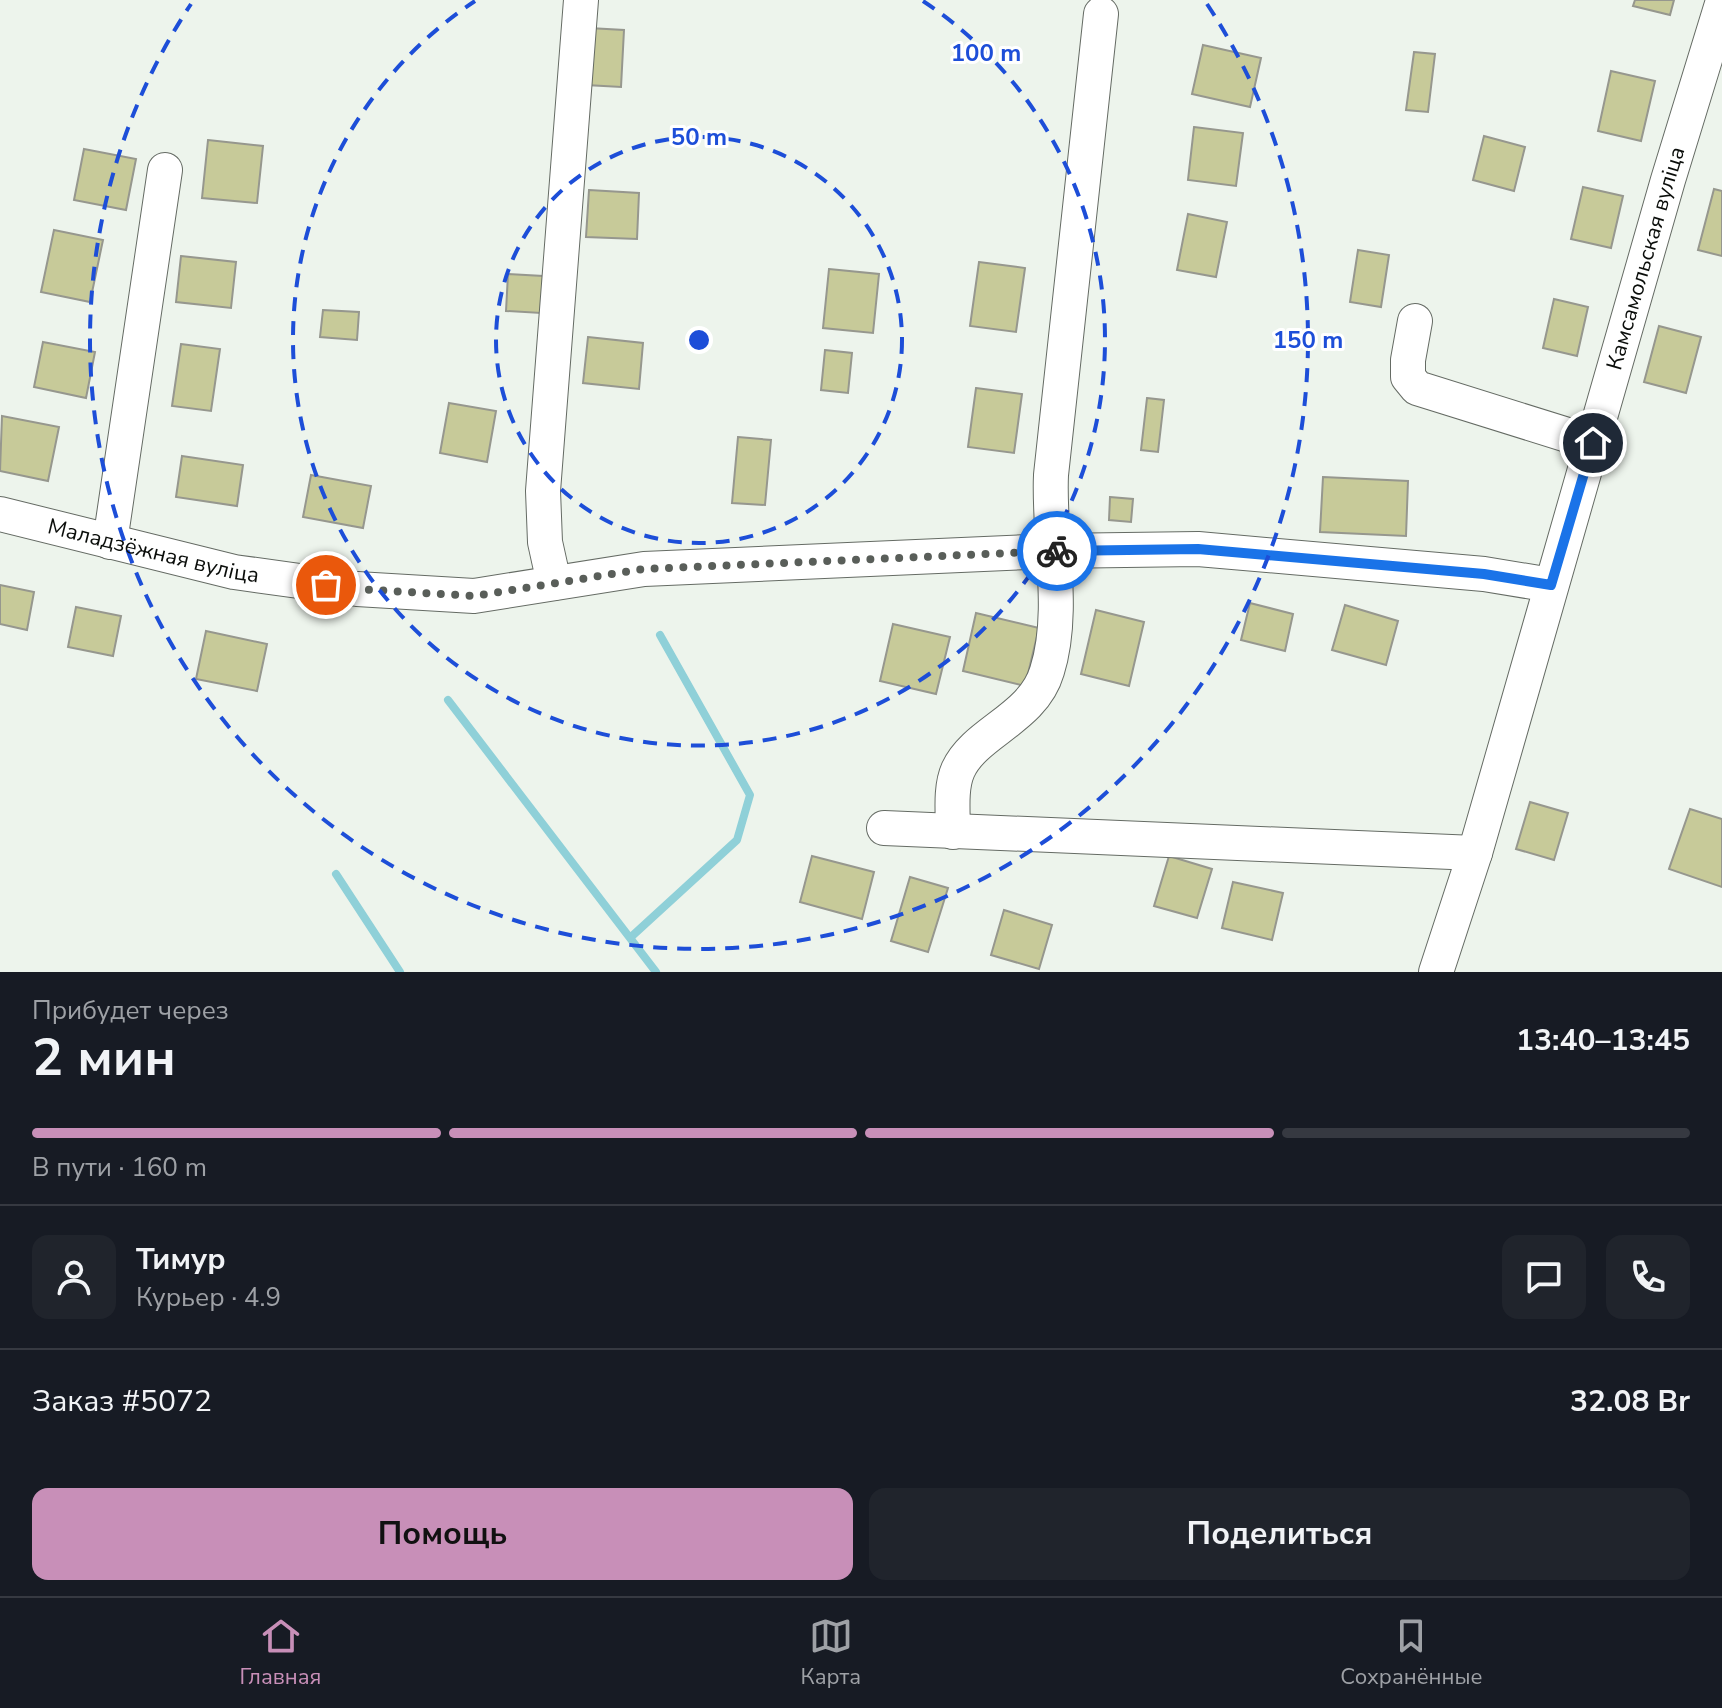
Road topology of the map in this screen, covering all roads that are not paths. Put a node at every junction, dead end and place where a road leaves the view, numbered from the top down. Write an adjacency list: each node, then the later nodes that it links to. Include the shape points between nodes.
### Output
1 (581, 0): 10 (street, via 543,491 545,542)
2 (1722, 4): 6 (street, Камсамольская вуліца)
3 (1101, 14): 9 (street, via 1051,475)
4 (165, 170): 8 (street)
5 (1415, 321): 6 (street, via 1408,377 1417,388)
6 (1593, 443): 11 (street, Камсамольская вуліца)
7 (0, 514): 8 (street, Маладзёжная вуліца)
8 (110, 542): 10 (street, Маладзёжная вуліца, via 234,572 357,589 474,596)
9 (1052, 551): 10 (street, Маладзёжная вуліца, via 644,569); 11 (street, Маладзёжная вуліца, via 1198,549 1484,574); 13 (street, via 1056,634 1047,674 1033,700 967,756 957,772)
10 (554, 583)
11 (1551, 585): 14 (street, Камсамольская вуліца)
12 (884, 828): 13 (street)
13 (953, 832): 14 (street)
14 (1475, 853): 15 (street, Камсамольская вуліца)
15 (1436, 972)

